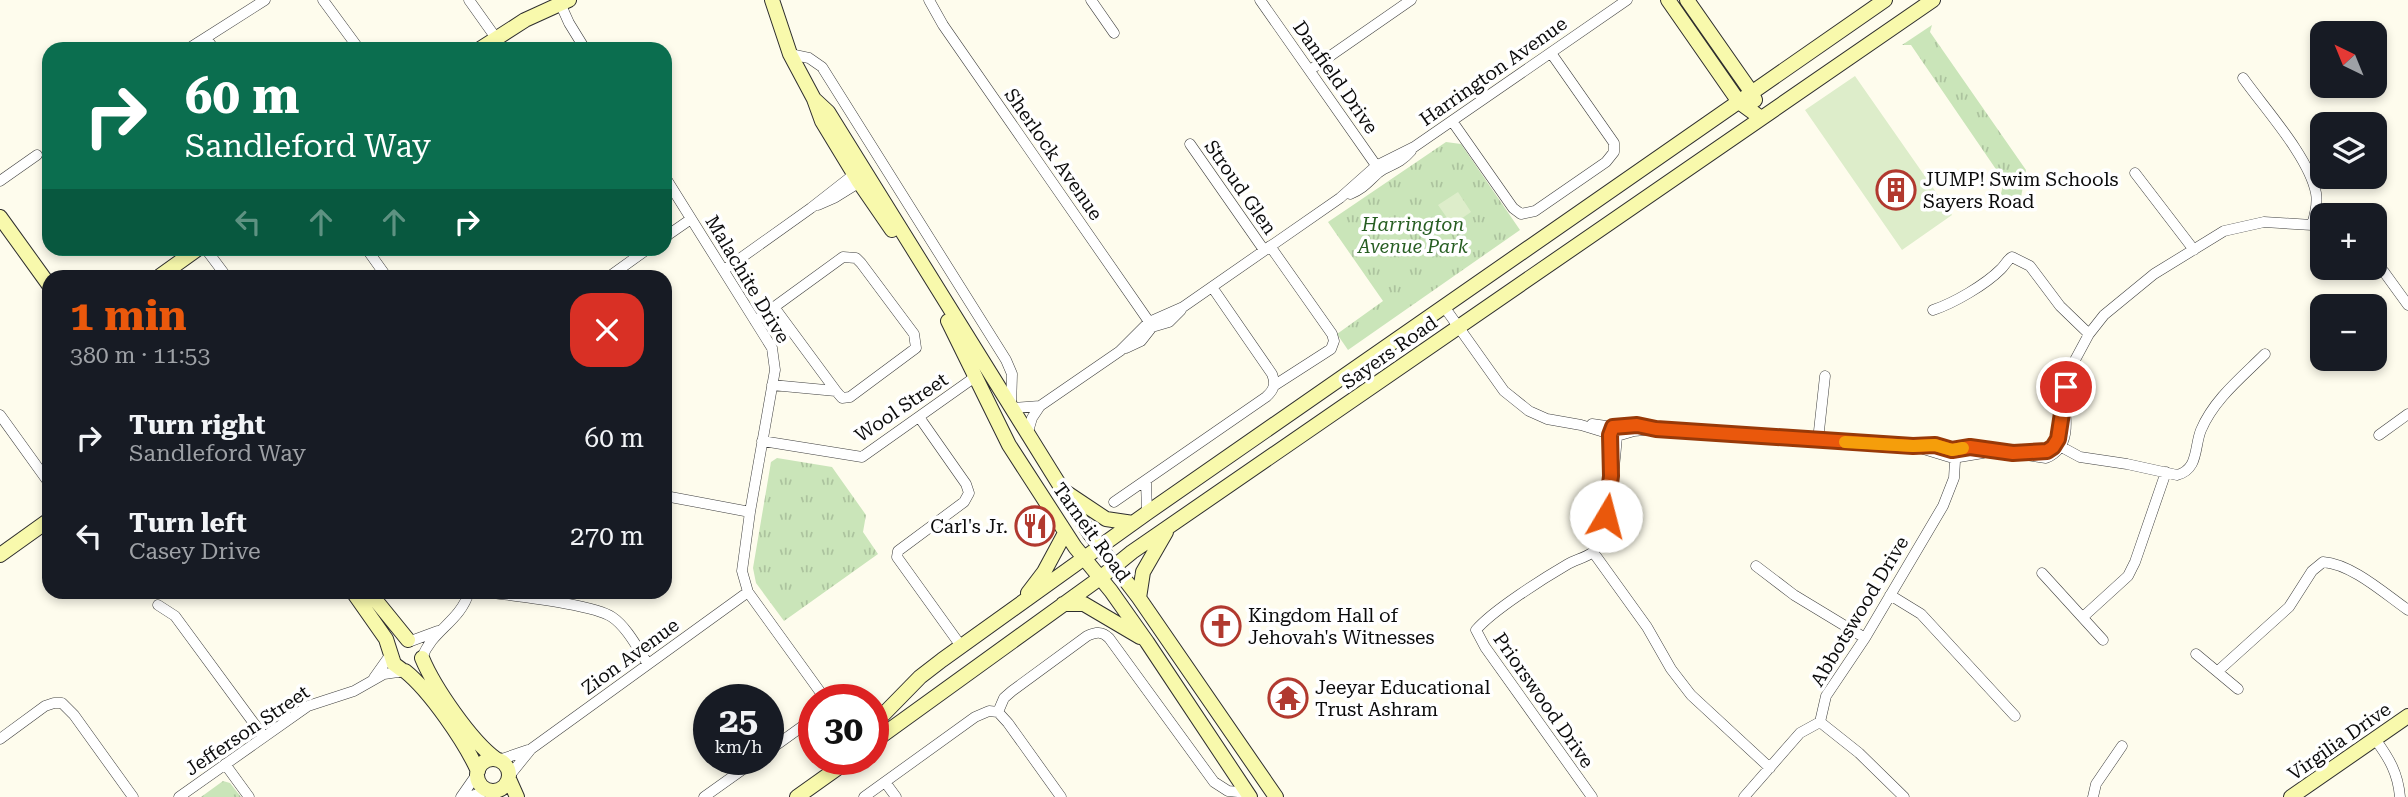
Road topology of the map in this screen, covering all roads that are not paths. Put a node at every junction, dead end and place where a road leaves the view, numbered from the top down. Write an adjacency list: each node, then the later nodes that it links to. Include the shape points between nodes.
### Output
1 (265, 0): 16 (street)
2 (323, 0): 20 (street)
3 (469, 0): 17 (street)
4 (772, 0): 24 (main road, Tarneit Road)
5 (929, 0): 59 (street, Sherlock Avenue)
6 (1091, 0): 15 (street)
7 (1411, 0): 25 (street)
8 (1627, 0): 23 (street, Harrington Avenue)
9 (1668, 0): 28 (main road)
10 (1687, 0): 27 (main road)
11 (1885, 0): 27 (main road, Sayers Road)
12 (1933, 0): 29 (main road, Sayers Road)
13 (1262, 1): 25 (street, Danfield Drive)
14 (564, 2): 17 (main road); 22 (street)
15 (1114, 33)
16 (206, 38): 18 (street); 19 (street)
17 (496, 38): 21 (main road)
18 (199, 42)
19 (209, 42)
20 (354, 42)
21 (490, 42)
22 (581, 42)
23 (1551, 53): 30 (street, Harrington Avenue); 30 (street, via 1614,147 1611,158 1576,183 1532,213 1519,213)
24 (790, 54): 35 (main road, Tarneit Road); 69 (street, via 822,67 1006,360 1012,374)
25 (1310, 70): 33 (street, Danfield Drive)
26 (2243, 78): 38 (street, via 2303,161)
27 (1752, 93): 28 (main road, Sayers Road); 29 (main road)
28 (1738, 102): 29 (main road); 56 (main road, Sayers Road)
29 (1761, 118): 60 (main road, Sayers Road)
30 (1452, 121): 33 (street, Harrington Avenue)
31 (1190, 144): 43 (street, Stroud Glen)
32 (37, 155): 36 (street)
33 (1378, 169): 43 (street, Harrington Avenue)
34 (2135, 173): 44 (street)
35 (861, 175): 49 (street, via 834,198 811,208); 51 (main road, Tarneit Road)
36 (0, 181)
37 (672, 188): 40 (street, Malachite Drive)
38 (2316, 203)
39 (0, 219): 50 (main road)
40 (691, 219): 42 (street); 49 (street, Malachite Drive)
41 (2310, 225): 44 (street, via 2264,222 2224,231)
42 (672, 232)
43 (1267, 248): 53 (street, Harrington Avenue); 66 (street, Stroud Glen, via 1334,341 1331,349)
44 (2194, 250): 61 (street, via 2128,294)
45 (188, 256): 47 (main road)
46 (638, 256): 48 (street)
47 (168, 270)
48 (618, 270)
49 (723, 270): 58 (street, Malachite Drive)
50 (42, 276)
51 (928, 276): 64 (main road, Tarneit Road); 69 (main road, Tarneit Road)
52 (2387, 276): 54 (street)
53 (1212, 287): 59 (street, Harrington Avenue); 66 (street)
54 (2408, 305)
55 (774, 307): 58 (street); 67 (street); 67 (street, via 843,257 856,258 869,273 914,334 916,348 850,397 842,398)
56 (1445, 307): 60 (street); 87 (main road, Sayers Road)
57 (1933, 310): 61 (street, via 1988,279 2012,257 2030,266 2060,306)
58 (755, 321): 65 (street, Malachite Drive, via 776,359)
59 (1151, 325): 68 (street, Harrington Avenue)
60 (1458, 327): 73 (street, via 1504,391 1521,405 1547,419 1598,424); 90 (main road, Sayers Road)
61 (2089, 334): 78 (street, via 2075,360 2064,400)
62 (2265, 354): 80 (street, via 2214,406 2201,430 2191,468 2177,475)
63 (1825, 376): 76 (street)
64 (975, 377): 72 (street, Wool Street); 91 (main road, Tarneit Road, via 1009,444)
65 (772, 385): 67 (street); 77 (street, Malachite Drive)
66 (1275, 385): 82 (street, via 1266,397)
67 (836, 391)
68 (1040, 406): 69 (street); 74 (street)
69 (1011, 408): 74 (main road, Tarneit Road)
70 (2408, 414): 75 (street)
71 (0, 415): 81 (street)
72 (919, 416): 77 (street, Wool Street, via 862,457); 117 (street, via 969,493 964,502 898,551 897,557)
73 (1613, 433): 76 (street, via 1637,425); 93 (street, via 1610,502)
74 (1027, 435): 83 (main road, Tarneit Road)
75 (2379, 435)
76 (1818, 440): 79 (street, via 1913,446)
77 (762, 441): 86 (street, Malachite Drive)
78 (2059, 445): 79 (street, via 2047,451 2013,453 1970,447); 80 (street, via 2080,457)
79 (1952, 455): 101 (street, Abbotswood Drive, via 1946,500)
80 (2166, 472): 111 (street, via 2128,576)
81 (42, 473)
82 (1146, 480): 85 (street); 87 (street)
83 (1063, 491): 88 (main road, via 1106,519); 92 (main road, Tarneit Road)
84 (672, 497): 86 (street)
85 (1114, 502)
86 (750, 512): 100 (street, Malachite Drive, via 742,571)
87 (1147, 513): 88 (main road, Sayers Road)
88 (1133, 523): 92 (main road, Sayers Road)
89 (42, 525): 94 (main road)
90 (1169, 527): 96 (main road, Sayers Road); 102 (main road, via 1143,572)
91 (1065, 533): 95 (main road, Tarneit Road); 108 (main road, via 1044,572)
92 (1099, 547): 95 (main road, Sayers Road); 96 (main road, Tarneit Road)
93 (1593, 552): 140 (street, via 1691,695); 162 (street, Priorswood Drive, via 1566,565 1476,630)
94 (0, 555)
95 (1083, 559): 99 (main road, Tarneit Road); 108 (main road, Sayers Road)
96 (1115, 565): 99 (main road, Sayers Road); 102 (main road, Tarneit Road)
97 (1756, 566): 113 (street)
98 (2042, 573): 111 (street)
99 (1100, 578): 107 (main road, Sayers Road); 116 (main road, Tarneit Road)
100 (748, 592): 121 (street, Zion Avenue); 125 (street)
101 (1890, 595): 113 (street, Abbotswood Drive); 129 (street, via 1921,614)
102 (1139, 598): 161 (main road, Tarneit Road)
103 (358, 599): 118 (main road)
104 (375, 599): 114 (main road)
105 (466, 599): 112 (street, via 459,614)
106 (528, 599): 121 (street, via 608,614)
107 (1063, 604): 116 (main road, via 1090,606); 132 (main road, Sayers Road)
108 (1018, 605): 117 (main road, Sayers Road)
109 (159, 606): 133 (street, via 175,616)
110 (2408, 610): 123 (street, via 2336,563 2323,562 2289,607)
111 (2083, 617): 115 (street)
112 (441, 630): 114 (street); 120 (street)
113 (1865, 638): 131 (street, Abbotswood Drive, via 1826,696)
114 (410, 640): 118 (main road, via 396,644); 120 (main road, via 419,646)
115 (2103, 640)
116 (1147, 642): 149 (main road, Tarneit Road)
117 (961, 646): 127 (main road, Sayers Road)
118 (391, 653): 122 (main road, via 394,664); 124 (street, Jefferson Street)
119 (2196, 654): 123 (street)
120 (422, 657): 122 (main road, via 414,669); 138 (main road, via 477,741)
121 (648, 664): 137 (street, Zion Avenue)
122 (404, 671): 124 (street, Jefferson Street); 141 (main road, via 460,739)
123 (2218, 671): 126 (street)
124 (373, 679): 133 (street, Jefferson Street, via 354,691 308,706)
125 (814, 684)
126 (2238, 689)
127 (889, 707)
128 (998, 712): 146 (street, via 975,717); 149 (street, via 1012,691 1087,636 1101,632 1213,782); 160 (street)
129 (2015, 716)
130 (2408, 716): 135 (main road, Virgilia Drive)
131 (1820, 722): 140 (street, via 1800,733); 164 (street)
132 (889, 731)
133 (264, 737): 139 (street, Jefferson Street)
134 (0, 739): 150 (street, via 45,706 62,703)
135 (2375, 739): 166 (main road, Virgilia Drive); 167 (street, via 2398,777)
136 (2122, 746): 165 (street)
137 (531, 749): 138 (street, Zion Avenue); 145 (street, Zion Avenue)
138 (498, 759): 141 (main road, via 482,763); 145 (main road, via 507,766)
139 (225, 764): 151 (street, Jefferson Street); 152 (street)
140 (1770, 768): 163 (street)
141 (477, 773): 148 (main road, via 480,784); 153 (street)
142 (735, 775): 156 (street)
143 (823, 775): 147 (main road)
144 (828, 775): 147 (main road)
145 (510, 777): 148 (main road, via 504,788); 155 (main road)
146 (885, 782): 158 (street); 159 (street)
147 (812, 786): 157 (main road)
148 (494, 793): 154 (street)
149 (1249, 795)
150 (133, 797)
151 (180, 797)
152 (249, 797)
153 (461, 797)
154 (469, 797)
155 (517, 797)
156 (704, 797)
157 (797, 797)
158 (864, 797)
159 (896, 797)
160 (1061, 797)
161 (1276, 797)
162 (1592, 797)
163 (1744, 797)
164 (1904, 797)
165 (2092, 797)
166 (2291, 797)
167 (2400, 797)

